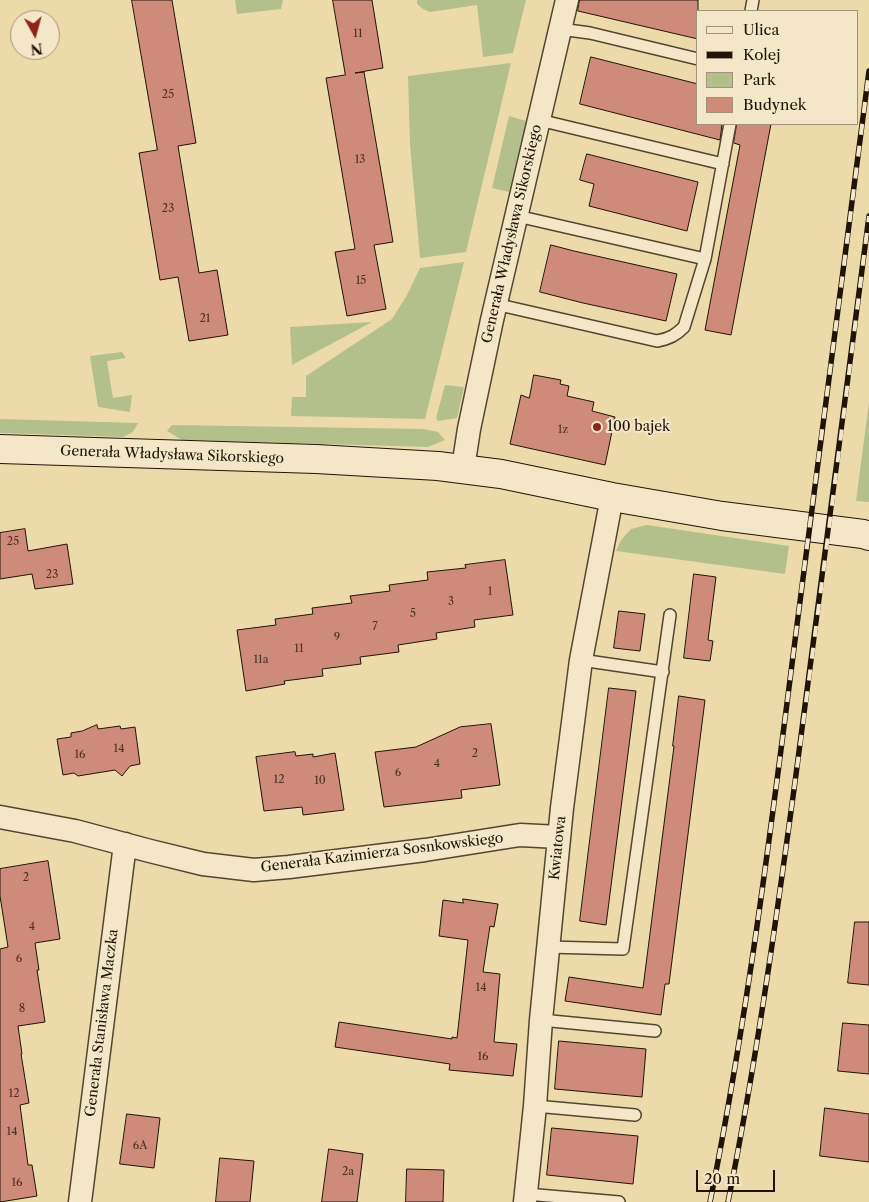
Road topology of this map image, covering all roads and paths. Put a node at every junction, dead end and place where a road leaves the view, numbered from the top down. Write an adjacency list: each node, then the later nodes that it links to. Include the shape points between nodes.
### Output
1 (566, 0): 2 (street, Generała Władysława Sikorskiego)
2 (560, 29): 3 (lane); 4 (street, Generała Władysława Sikorskiego)
3 (696, 59)
4 (539, 120): 6 (lane); 7 (street, Generała Władysława Sikorskiego)
5 (730, 125): 6 (lane)
6 (723, 164): 8 (lane)
7 (516, 216): 8 (lane); 9 (street, Generała Władysława Sikorskiego)
8 (704, 259): 9 (lane, via 684,327 668,339 658,341)
9 (495, 304): 11 (street, Generała Władysława Sikorskiego)
10 (0, 449): 11 (main road, Generała Władysława Sikorskiego)
11 (463, 468): 12 (main road, Generała Władysława Sikorskiego)
12 (612, 496): 13 (main road, Generała Władysława Sikorskiego, via 722,516); 15 (street, Kwiatowa)
13 (867, 535)
14 (670, 616): 16 (lane)
15 (580, 660): 16 (lane); 18 (street, Kwiatowa)
16 (663, 672): 20 (lane, via 623,949)
17 (0, 817): 19 (street, Generała Kazimierza Sosnkowskiego)
18 (559, 837): 19 (street, Generała Kazimierza Sosnkowskiego, via 520,836 254,870 203,864); 20 (street, Kwiatowa)
19 (125, 844): 26 (street, Generała Stanisława Maczka)
20 (548, 947): 21 (street, Kwiatowa)
21 (541, 1020): 22 (lane); 23 (street, Kwiatowa)
22 (655, 1031)
23 (535, 1106): 24 (lane); 25 (street, Kwiatowa)
24 (635, 1115)
25 (526, 1198): 27 (lane)
26 (80, 1202)
27 (619, 1202)

